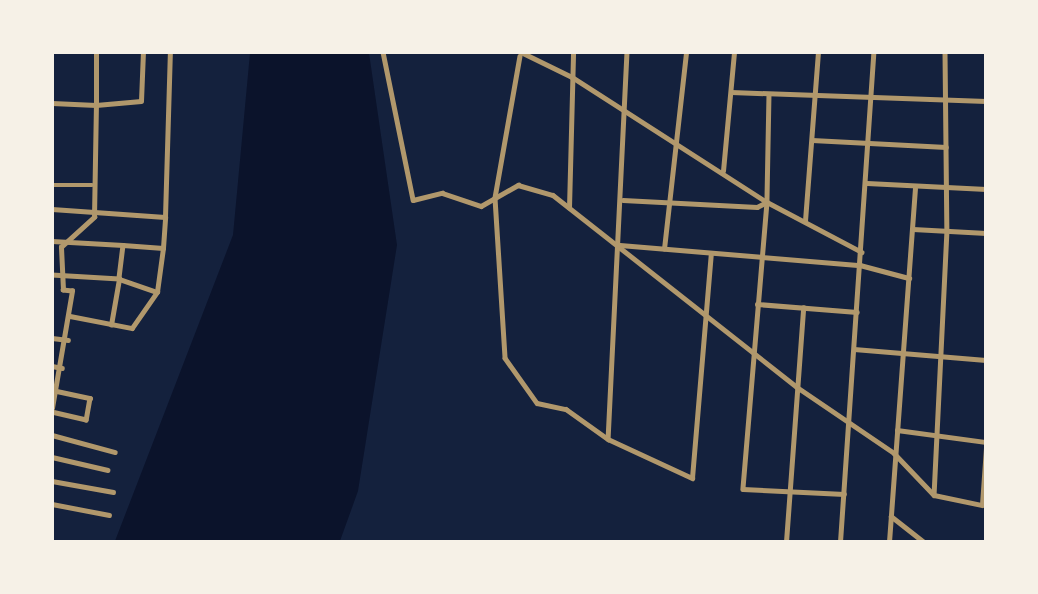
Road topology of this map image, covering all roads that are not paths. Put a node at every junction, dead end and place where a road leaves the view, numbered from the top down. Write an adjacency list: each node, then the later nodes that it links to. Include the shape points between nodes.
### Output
1 (96, 52): 21 (street)
2 (143, 52): 21 (street, via 141,101)
3 (170, 52): 41 (street)
4 (383, 52): 34 (street, via 413,200 442,193 481,206)
5 (573, 52): 13 (street)
6 (627, 52): 22 (street)
7 (686, 52): 24 (street)
8 (734, 52): 14 (street)
9 (818, 52): 16 (street)
10 (873, 52): 17 (street)
11 (945, 52): 18 (street)
12 (521, 54): 13 (street); 34 (street)
13 (572, 77): 22 (street); 38 (street)
14 (731, 92): 15 (street); 27 (street)
15 (769, 94): 16 (street); 37 (street)
16 (814, 97): 17 (street); 23 (street)
17 (872, 99): 18 (street); 25 (street)
18 (948, 100): 19 (street); 26 (street)
19 (986, 101)
20 (52, 103): 21 (street)
21 (96, 105): 30 (street)
22 (624, 110): 24 (street); 35 (street)
23 (812, 140): 25 (street); 42 (street)
24 (678, 142): 27 (street); 36 (street)
25 (870, 145): 26 (street); 28 (street)
26 (946, 147): 33 (street)
27 (723, 171): 37 (street)
28 (867, 183): 31 (street); 52 (street)
29 (52, 185): 30 (street)
30 (92, 185): 40 (street)
31 (915, 189): 33 (street); 43 (street)
32 (986, 189): 33 (street)
33 (945, 190): 44 (street)
34 (495, 198): 38 (street, via 518,185 553,195); 84 (street, via 505,358 537,403 566,410)
35 (623, 200): 36 (street); 49 (street)
36 (670, 202): 37 (street, via 757,207); 51 (street)
37 (767, 202): 42 (street); 54 (street)
38 (569, 208): 49 (street)
39 (52, 209): 40 (street)
40 (90, 210): 41 (street); 47 (street, via 94,217)
41 (165, 217): 50 (street)
42 (805, 221): 52 (street)
43 (913, 229): 44 (street); 58 (street)
44 (947, 230): 45 (street); 72 (street)
45 (986, 232)
46 (52, 241): 47 (street)
47 (68, 241): 48 (street); 57 (street, via 61,248)
48 (123, 245): 50 (street); 59 (street)
49 (621, 245): 51 (street); 64 (street); 84 (street)
50 (163, 248): 60 (street)
51 (664, 249): 53 (street)
52 (862, 252): 55 (street)
53 (711, 254): 54 (street); 64 (street)
54 (761, 257): 55 (street); 61 (street)
55 (860, 265): 58 (street); 63 (street)
56 (52, 275): 57 (street)
57 (60, 275): 59 (street); 65 (street, via 63,290 72,291)
58 (909, 278): 71 (street)
59 (119, 279): 60 (street); 66 (street)
60 (157, 292): 66 (street, via 132,328)
61 (757, 304): 62 (street); 70 (street)
62 (803, 308): 63 (street); 76 (street)
63 (857, 312): 69 (street)
64 (704, 313): 70 (street); 84 (street, via 692,478)
65 (70, 316): 66 (street); 68 (street)
66 (111, 325)
67 (52, 338): 68 (street)
68 (68, 340): 75 (street)
69 (854, 349): 71 (street); 80 (street)
70 (752, 353): 76 (street); 94 (street, via 743,489)
71 (903, 353): 72 (street); 81 (street)
72 (944, 357): 73 (street); 83 (street)
73 (986, 360)
74 (52, 366): 75 (street)
75 (62, 368): 77 (street)
76 (797, 387): 80 (street); 94 (street)
77 (55, 391): 78 (street); 79 (street, via 90,398 86,420)
78 (52, 408)
79 (52, 412)
80 (849, 426): 88 (street); 95 (street)
81 (897, 430): 83 (street); 88 (street)
82 (52, 435): 87 (street)
83 (939, 436): 85 (street); 96 (street)
84 (608, 439)
85 (986, 442)
86 (986, 448): 92 (street)
87 (115, 452)
88 (894, 453): 96 (street); 99 (street)
89 (52, 457): 90 (street)
90 (108, 470)
91 (52, 481): 93 (street)
92 (984, 484): 96 (street, via 982,505)
93 (113, 492)
94 (790, 492): 95 (street); 100 (street)
95 (844, 494): 101 (street)
96 (934, 495)
97 (52, 504): 98 (street)
98 (109, 515)
99 (891, 516): 102 (street); 103 (street)
100 (786, 542)
101 (840, 542)
102 (889, 542)
103 (924, 542)

